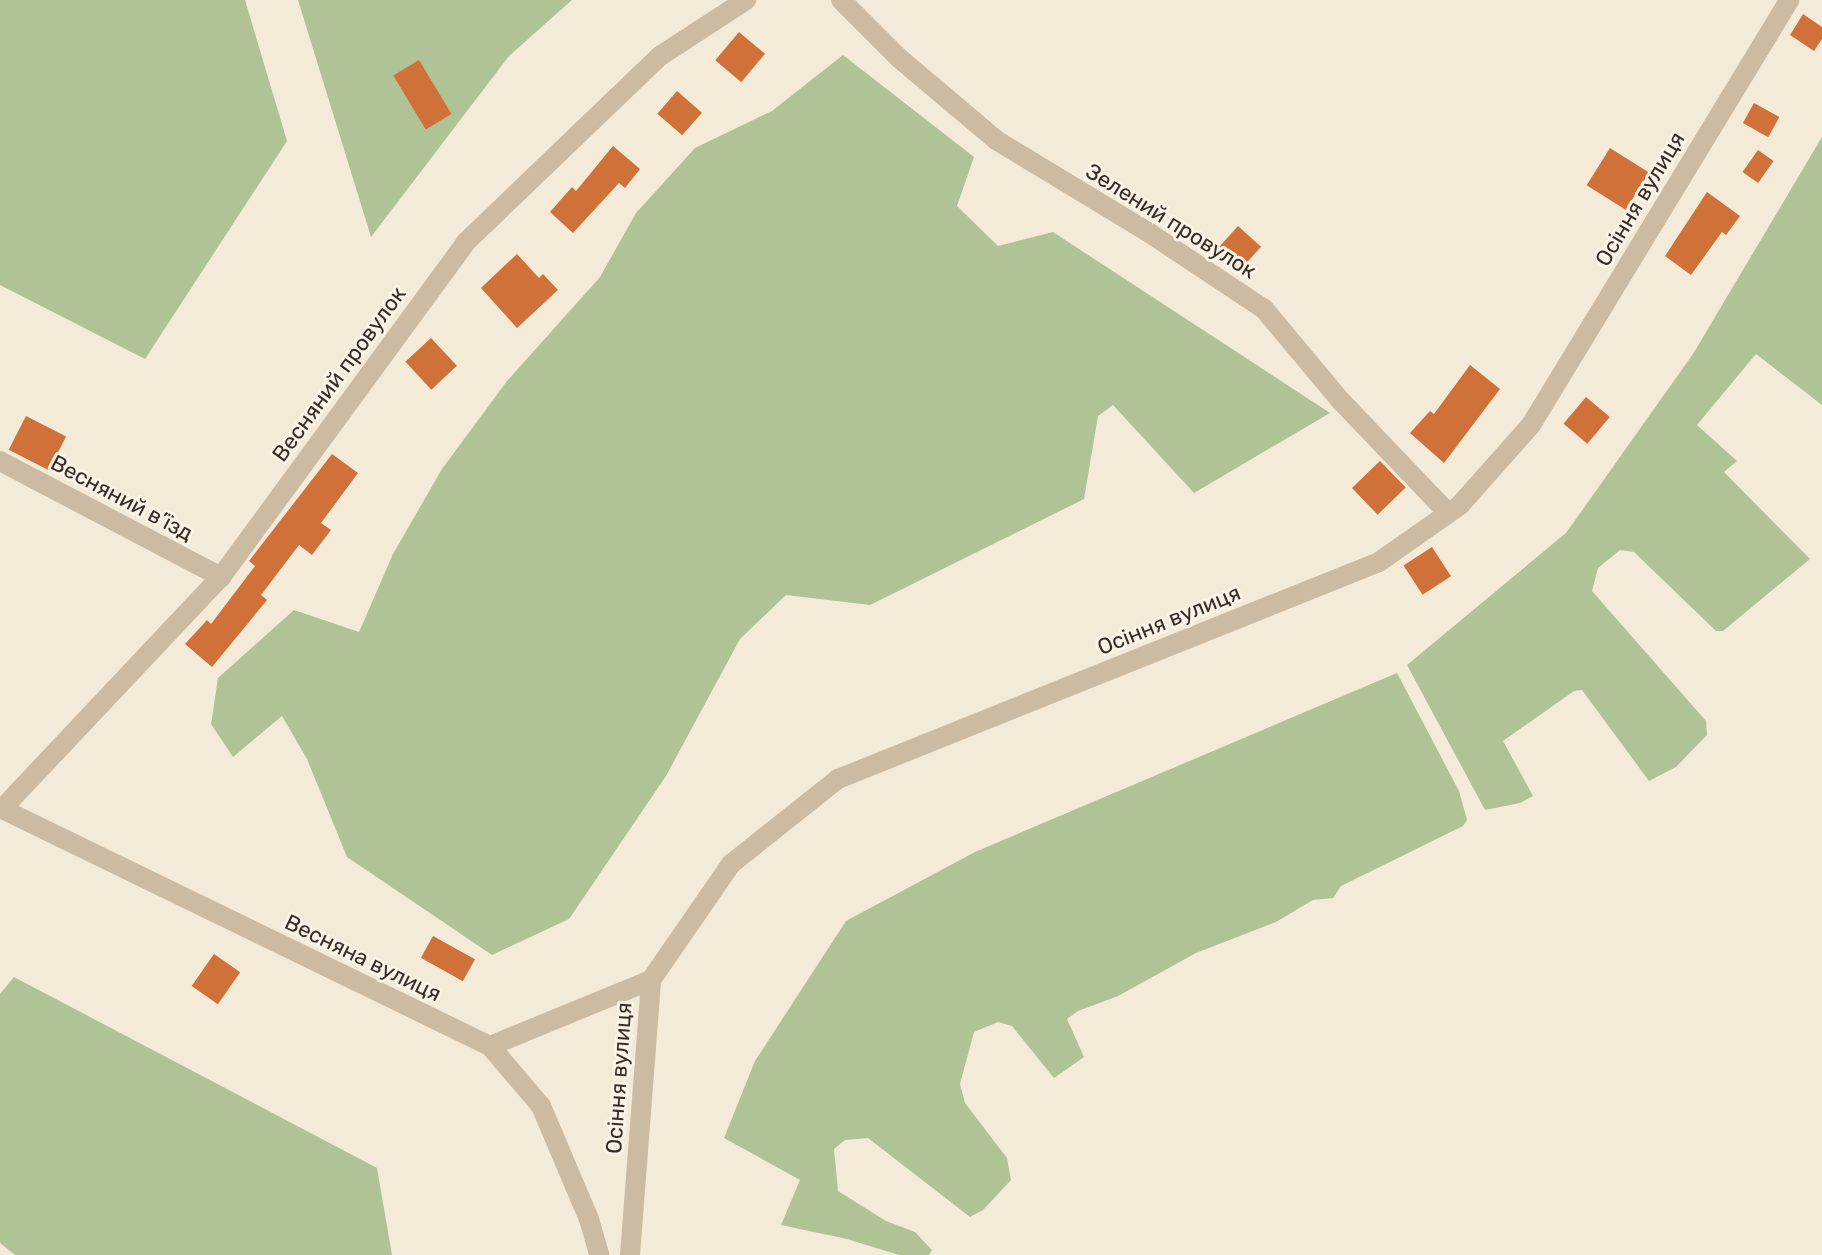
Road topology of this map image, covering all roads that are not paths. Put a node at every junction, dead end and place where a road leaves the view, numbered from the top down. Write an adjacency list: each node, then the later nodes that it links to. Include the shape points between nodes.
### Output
1 (746, 0): 6 (street, Весняний провулок, via 660,56 466,242)
2 (841, 0): 5 (street, Зелений провулок, via 899,58 996,140 1264,309 1341,401)
3 (1789, 0): 5 (street, Осіння вулиця, via 1531,425)
4 (0, 461): 6 (street, Весняний в’їзд)
5 (1448, 513): 8 (street, Осіння вулиця, via 1379,562 838,779 731,864)
6 (221, 577): 7 (street, Весняний провулок)
7 (1, 808): 9 (street, Весняна вулиця)
8 (651, 980): 9 (street); 11 (street, Осіння вулиця)
9 (490, 1046): 10 (street, Весняна вулиця, via 541,1106)
10 (599, 1255)
11 (630, 1255)

